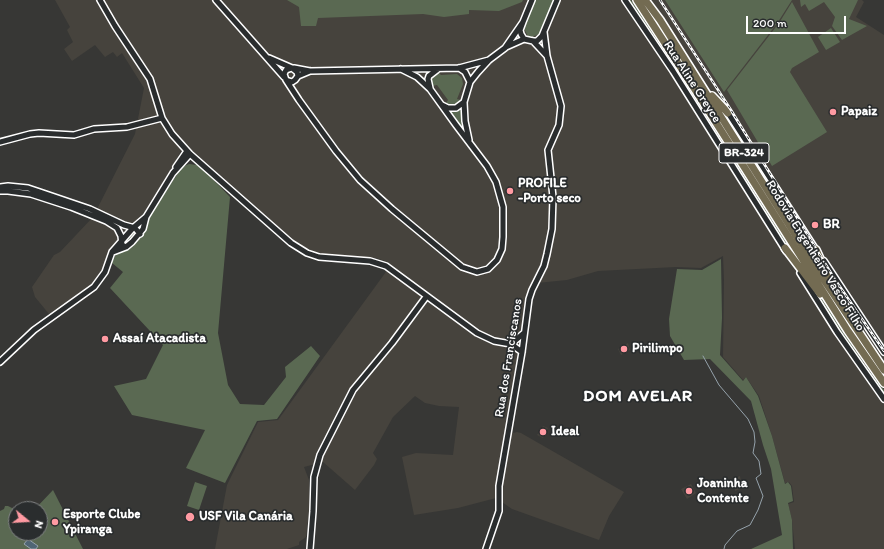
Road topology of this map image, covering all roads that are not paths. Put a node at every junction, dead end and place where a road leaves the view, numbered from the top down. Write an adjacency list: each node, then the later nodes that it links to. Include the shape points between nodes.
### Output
1 (100, 0): 32 (main road, via 150,79)
2 (216, 0): 16 (main road)
3 (531, 0): 10 (main road)
4 (556, 0): 9 (main road)
5 (562, 0): 9 (main road)
6 (625, 0): 46 (main road, Rua Aline Greyce)
7 (636, 0): 53 (highway, Rodovia Engenheiro Vasco Filho / BR-324)
8 (646, 0): 26 (highway, Rodovia Engenheiro Vasco Filho / BR-324)
9 (554, 9): 11 (main road)
10 (523, 22): 12 (main road, via 520,30); 14 (main road)
11 (544, 32): 13 (main road, via 539,39); 15 (main road, Rua dos Franciscanos)
12 (524, 39): 13 (main road); 14 (main road)
13 (533, 41): 15 (main road, Rua dos Franciscanos)
14 (505, 48): 17 (main road)
15 (547, 56): 52 (main road, Rua dos Franciscanos, via 561,106 559,125 548,150 553,197 552,229 544,266 529,299)
16 (268, 57): 18 (main road); 23 (main road)
17 (489, 60): 20 (main road); 25 (main road)
18 (293, 68): 22 (main road); 23 (main road, via 286,70); 24 (main road, via 297,72)
19 (439, 68): 20 (main road); 21 (main road); 27 (main road, via 429,76)
20 (459, 68): 25 (main road, via 465,72)
21 (400, 69): 22 (main road); 27 (main road, via 417,77)
22 (310, 70): 24 (main road)
23 (285, 78): 24 (main road, via 290,82); 28 (main road)
24 (296, 78): 28 (main road)
25 (470, 82): 29 (main road)
26 (700, 83): 31 (highway); 50 (highway, Rodovia Engenheiro Vasco Filho / BR-324)
27 (430, 89): 30 (main road)
28 (294, 91): 33 (main road, via 336,151 360,180 392,210 462,267 477,272 488,269 500,254 503,207 488,166)
29 (464, 102): 30 (main road, via 456,108); 33 (main road)
30 (441, 105): 33 (main road)
31 (728, 113): 47 (main road)
32 (162, 118): 34 (main road, via 132,126 94,129 74,135 39,133); 35 (main road)
33 (469, 141)
34 (0, 142)
35 (178, 142): 36 (main road); 37 (main road)
36 (188, 153): 37 (main road); 38 (main road)
37 (180, 162): 38 (main road); 41 (main road)
38 (199, 163): 49 (main road, via 300,249 323,258 379,263 395,272)
39 (0, 187): 42 (main road, via 28,188)
40 (0, 191): 44 (main road, via 31,194 86,213 114,226)
41 (146, 217): 42 (main road); 43 (main road)
42 (133, 228): 43 (main road); 44 (main road)
43 (140, 234): 45 (main road)
44 (122, 240): 45 (main road, via 122,245); 48 (main road)
45 (126, 247): 48 (main road)
46 (785, 248): 53 (highway); 61 (main road, Rua Aline Greyce, via 837,332)
47 (816, 250): 50 (highway); 56 (main road)
48 (112, 252): 57 (main road, via 105,272 94,287 34,330)
49 (426, 297): 54 (main road, via 483,337); 62 (main road, via 392,343 352,390 320,455 314,477)
50 (842, 307): 51 (highway, Rodovia Engenheiro Vasco Filho / BR-324)
51 (857, 330): 58 (highway); 59 (highway, Rodovia Engenheiro Vasco Filho / BR-324)
52 (525, 332): 54 (main road); 55 (main road, Rua dos Franciscanos)
53 (853, 339): 60 (highway, Rodovia Engenheiro Vasco Filho / BR-324)
54 (511, 344): 55 (main road)
55 (522, 352): 63 (main road, Rua dos Franciscanos, via 499,486 499,511)
56 (884, 352)
57 (0, 362)
58 (884, 362)
59 (884, 370)
60 (884, 383)
61 (884, 399)
62 (310, 549)
63 (486, 549)

